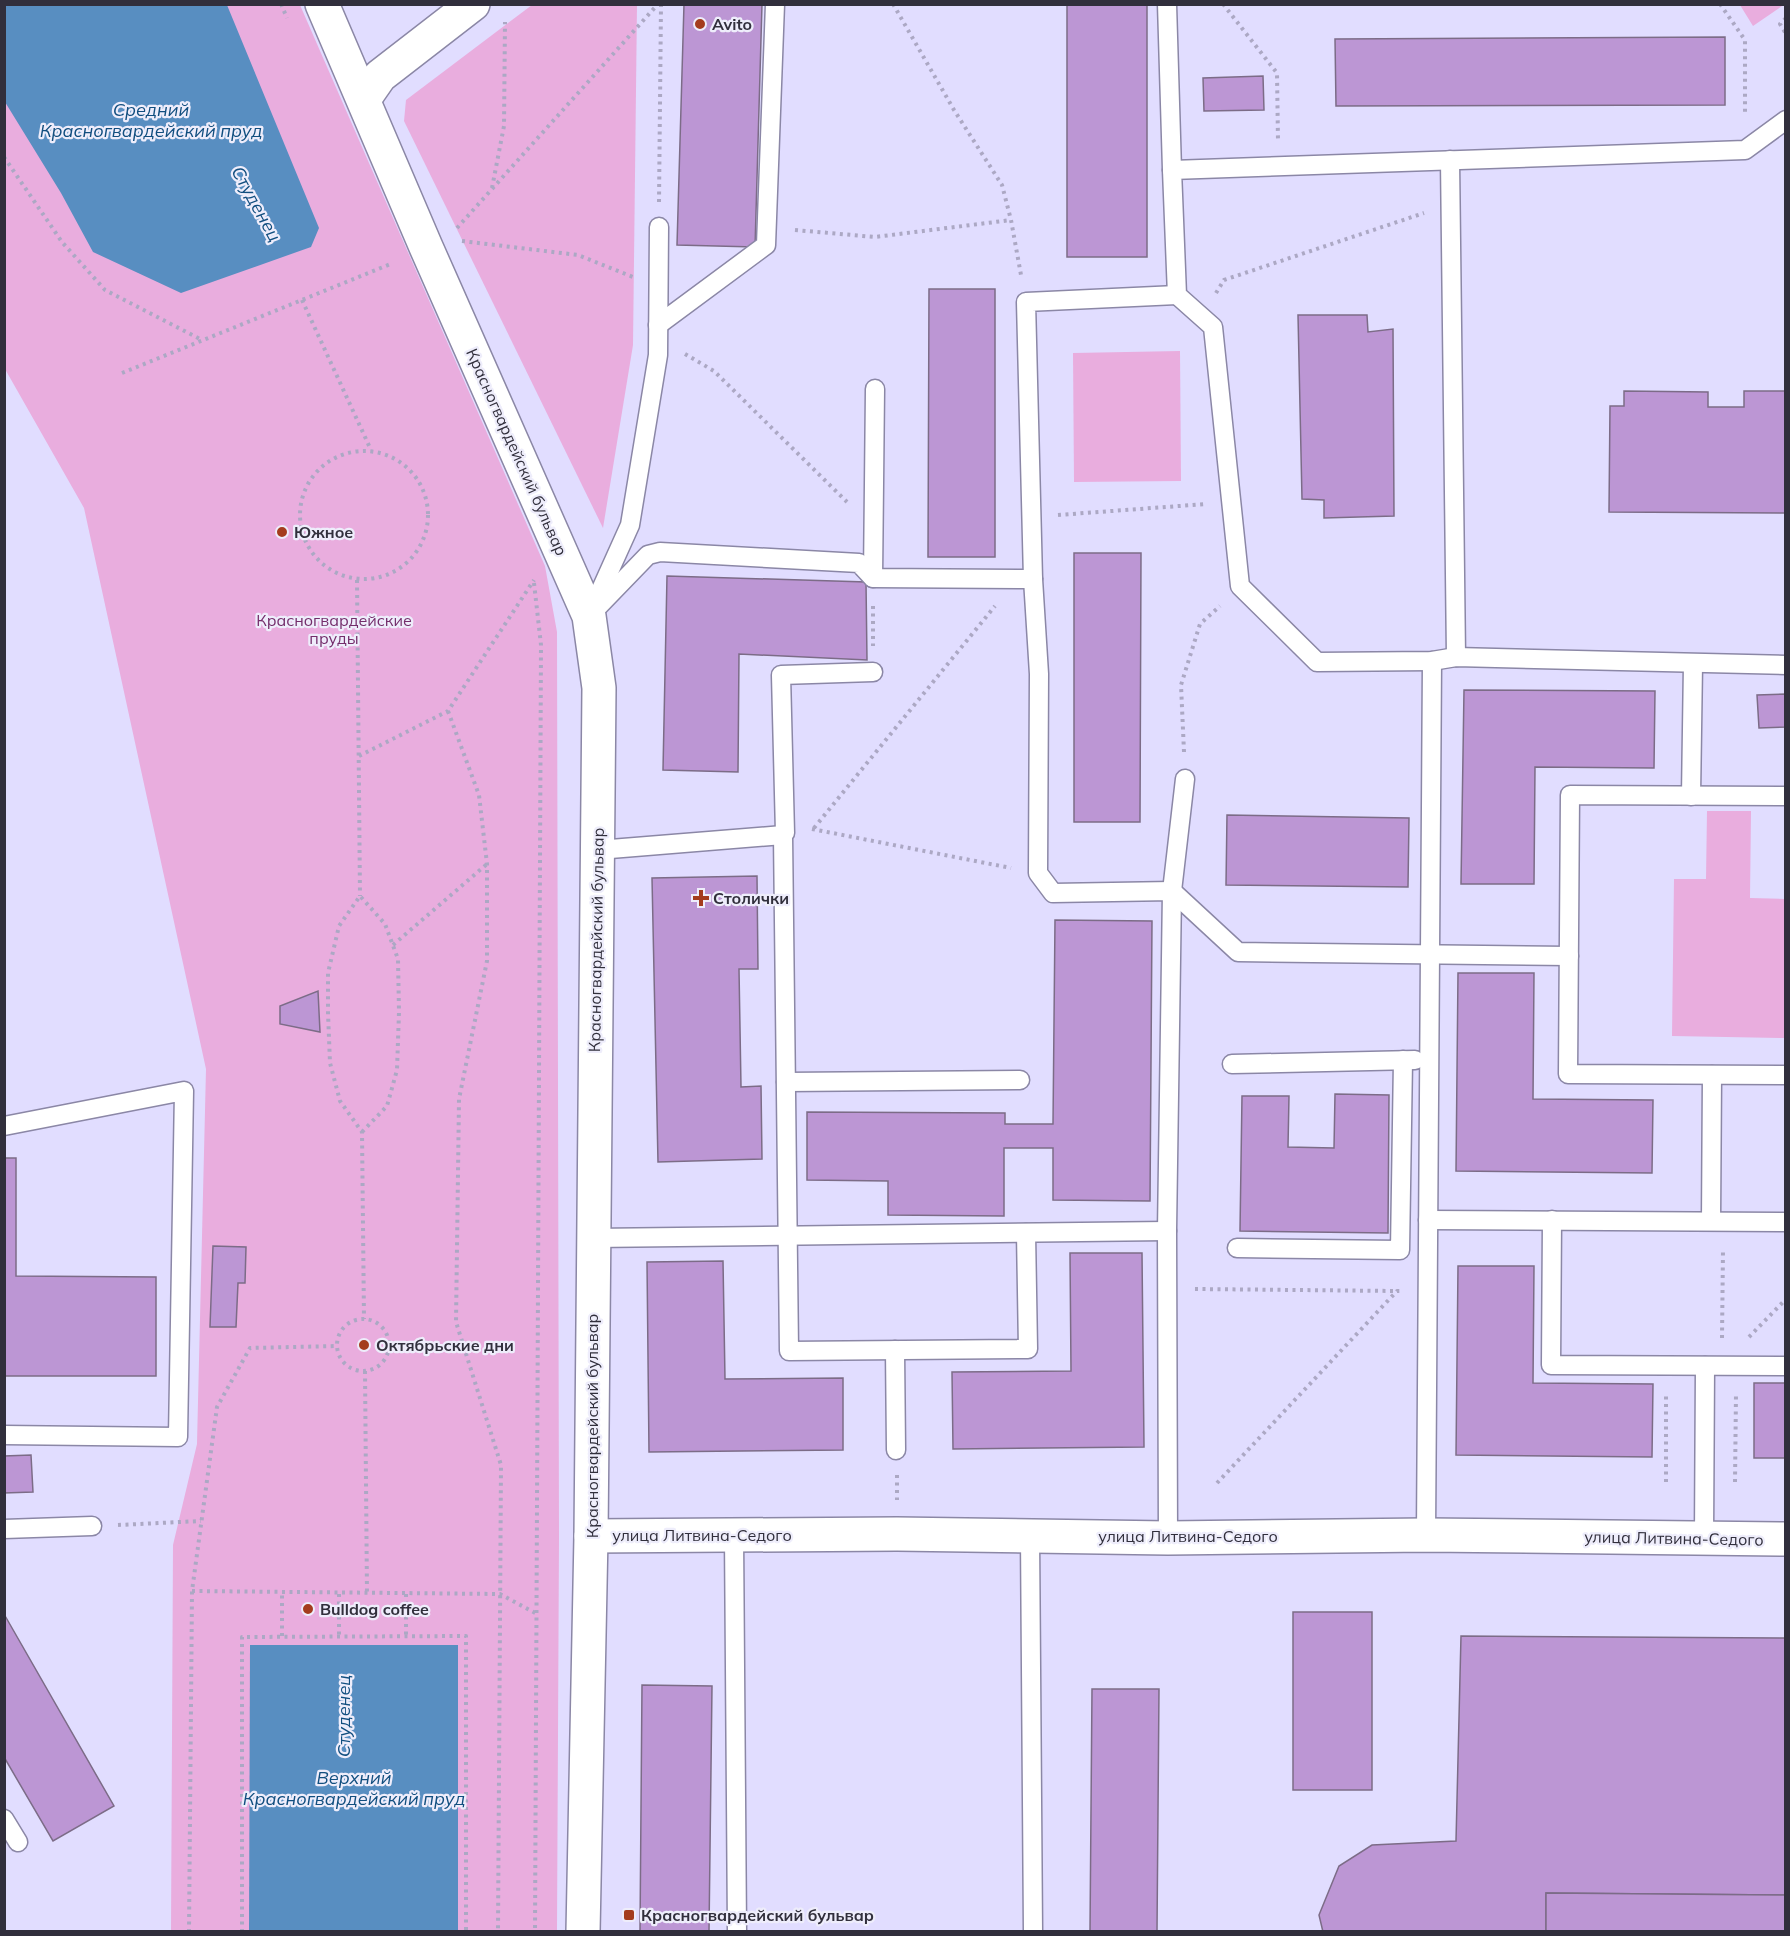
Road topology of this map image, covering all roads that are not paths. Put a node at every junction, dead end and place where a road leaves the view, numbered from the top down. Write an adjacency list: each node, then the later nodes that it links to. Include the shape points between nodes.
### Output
1 (322, 4): 5 (street, Красногвардейский бульвар)
2 (473, 4): 5 (street, via 380,76)
3 (775, 4): 11 (lane, via 766,244)
4 (1167, 4): 8 (lane)
5 (364, 99): 15 (street, Красногвардейский бульвар)
6 (1785, 120): 7 (lane, via 1745,150)
7 (1450, 160): 8 (lane); 16 (lane)
8 (1172, 170): 10 (lane)
9 (659, 227): 11 (lane)
10 (1177, 295): 14 (lane, via 1026,302 1033,517); 17 (lane, via 1213,327 1240,586 1317,662)
11 (658, 332): 15 (lane, via 658,355 630,525)
12 (875, 389): 13 (lane)
13 (873, 578): 14 (lane); 15 (lane, via 859,563 660,552 648,555)
14 (1025, 579): 26 (lane, via 1039,674 1038,873 1053,893)
15 (589, 616): 25 (street, Красногвардейский бульвар, via 599,688)
16 (1456, 657): 17 (lane); 18 (lane)
17 (1432, 661): 27 (lane)
18 (1693, 664): 19 (lane); 22 (lane)
19 (1785, 665)
20 (873, 672): 24 (lane, via 781,675)
21 (1185, 779): 26 (lane)
22 (1691, 796): 23 (lane); 28 (lane, via 1570,795)
23 (1785, 796)
24 (784, 834): 25 (lane); 35 (lane)
25 (598, 850): 44 (street, Красногвардейский бульвар)
26 (1172, 891): 27 (lane, via 1238,952); 41 (lane)
27 (1430, 954): 28 (lane); 29 (lane)
28 (1569, 956): 32 (lane, via 1568,1074)
29 (1429, 1059): 30 (lane); 37 (lane)
30 (1403, 1060): 31 (lane); 45 (lane, via 1401,1250)
31 (1232, 1064)
32 (1712, 1075): 33 (lane); 39 (lane)
33 (1785, 1075)
34 (1020, 1080): 35 (lane)
35 (786, 1082): 43 (lane)
36 (4, 1126): 49 (lane, via 184,1091 178,1437)
37 (1428, 1220): 38 (lane); 54 (lane)
38 (1552, 1220): 39 (lane); 47 (lane, via 1551,1365)
39 (1717, 1221): 40 (lane)
40 (1785, 1222)
41 (1167, 1232): 42 (lane); 57 (lane)
42 (1026, 1233): 43 (lane); 46 (lane, via 1028,1349)
43 (788, 1235): 44 (lane); 46 (lane, via 789,1351)
44 (593, 1238): 55 (street, Красногвардейский бульвар)
45 (1237, 1248)
46 (895, 1350): 50 (lane)
47 (1721, 1366): 48 (lane); 58 (lane)
48 (1785, 1366)
49 (4, 1435)
50 (896, 1450)
51 (92, 1526): 52 (lane)
52 (4, 1530)
53 (734, 1535): 55 (street, улица Литвина-Седого); 56 (street, улица Литвина-Седого); 63 (lane)
54 (1426, 1535): 57 (street, улица Литвина-Седого); 58 (street, улица Литвина-Седого)
55 (591, 1536): 62 (street, Красногвардейский бульвар)
56 (1030, 1536): 57 (street, улица Литвина-Седого); 64 (lane)
57 (1168, 1538)
58 (1704, 1538): 59 (street, улица Литвина-Седого)
59 (1785, 1539)
60 (4, 1819): 61 (lane)
61 (18, 1842)
62 (583, 1932)
63 (737, 1932)
64 (1033, 1932)

